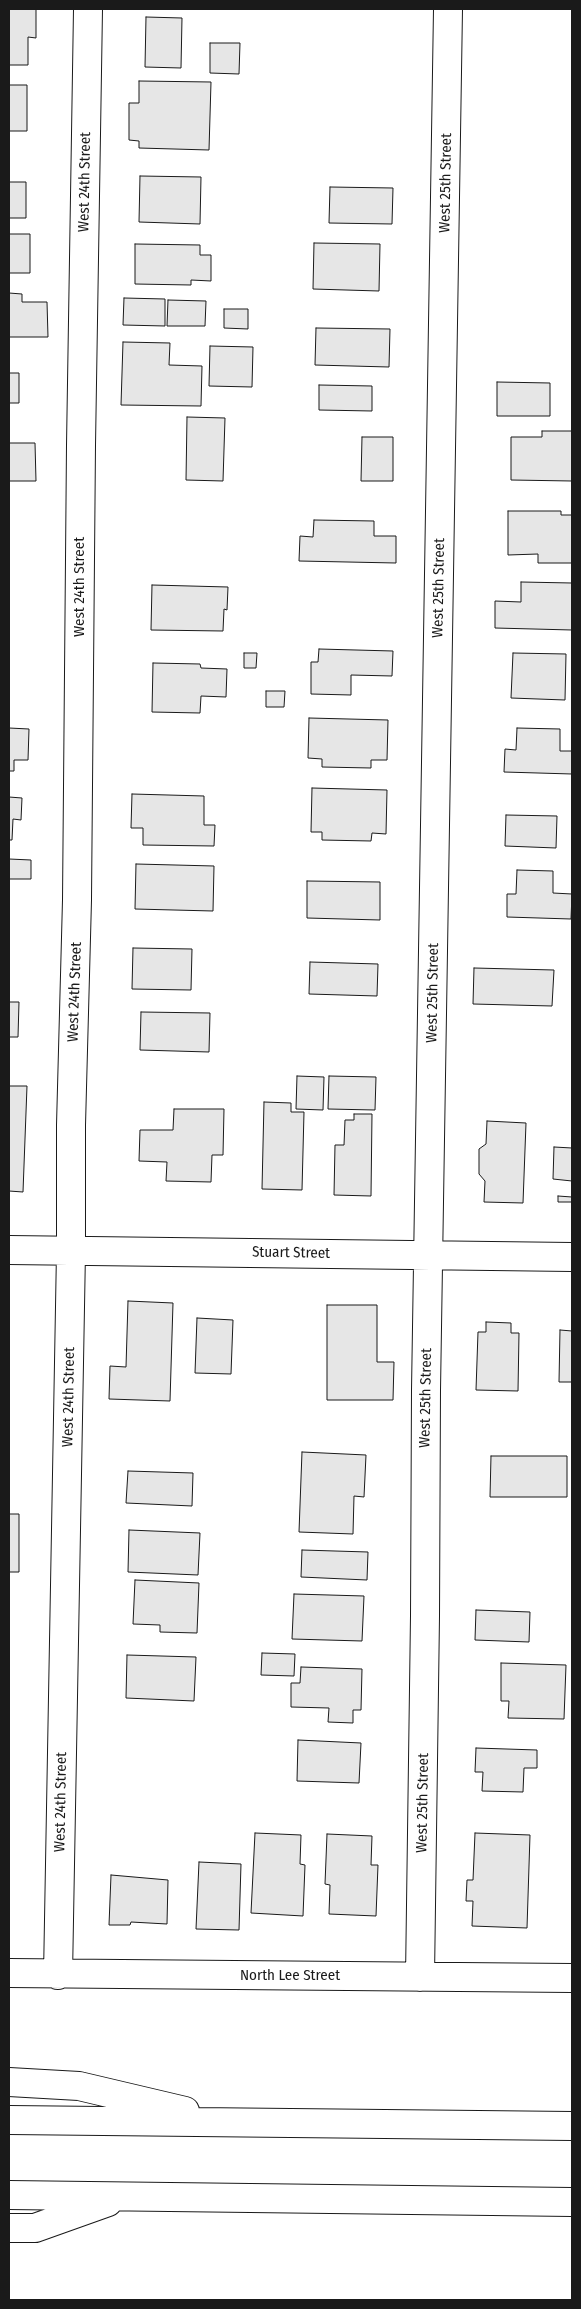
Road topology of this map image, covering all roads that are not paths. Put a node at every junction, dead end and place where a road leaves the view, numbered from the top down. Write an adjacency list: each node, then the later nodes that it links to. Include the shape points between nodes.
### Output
1 (88, 9): 4 (main road, West 24th Street, via 77,900 70,1125)
2 (448, 9): 5 (main road, West 25th Street)
3 (9, 1250): 4 (main road, Stuart Street)
4 (71, 1250): 5 (main road, Stuart Street); 8 (main road, West 24th Street)
5 (429, 1255): 6 (main road, Stuart Street); 9 (main road, West 25th Street)
6 (572, 1257)
7 (9, 1973): 8 (main road, North Lee Street)
8 (58, 1975): 9 (main road, North Lee Street)
9 (420, 1977): 10 (main road, North Lee Street)
10 (572, 1978)
11 (9, 2082): 13 (main road, via 79,2086)
12 (9, 2120): 13 (main road)
13 (232, 2122): 14 (main road)
14 (572, 2126)
15 (9, 2195): 16 (main road)
16 (128, 2196): 17 (main road); 18 (main road, via 35,2228)
17 (572, 2202)
18 (9, 2228)

